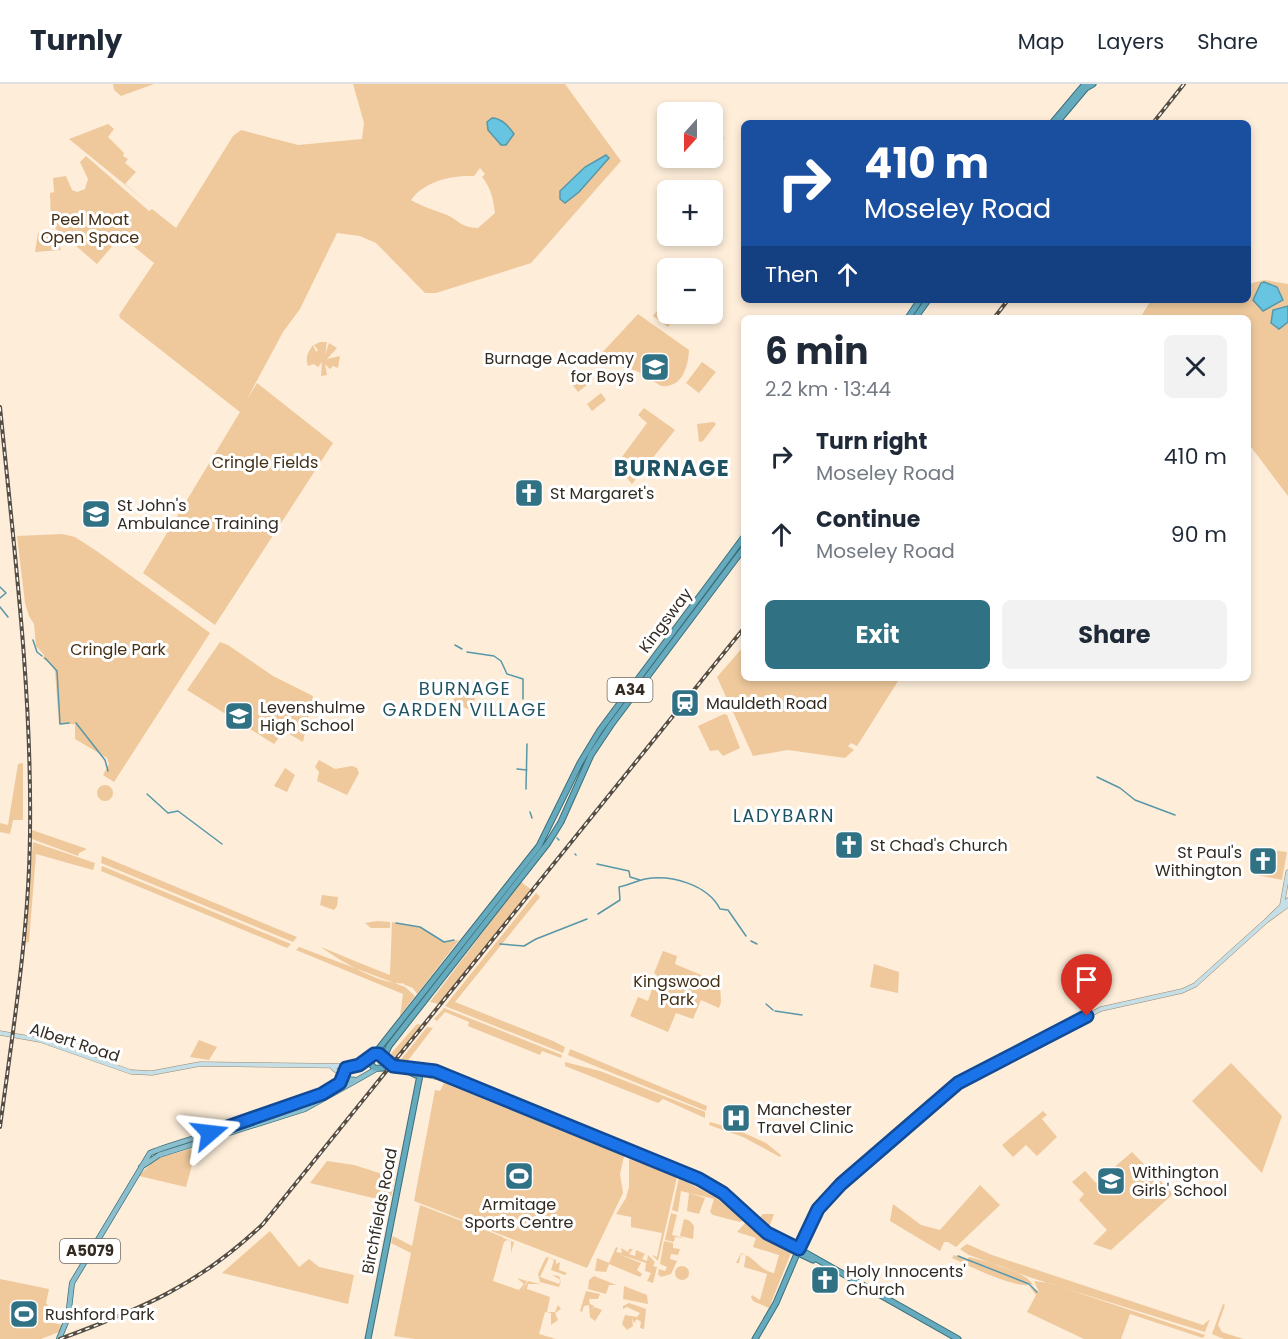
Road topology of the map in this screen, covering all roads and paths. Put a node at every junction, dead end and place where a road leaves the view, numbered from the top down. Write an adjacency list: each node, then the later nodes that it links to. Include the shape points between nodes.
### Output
1 (1085, 84): 3 (highway)
2 (1093, 84): 3 (highway); 5 (highway)
3 (1081, 92): 4 (highway)
4 (1059, 120)
5 (1063, 120)
6 (741, 541): 9 (highway, Kingsway / A34, via 600,729)
7 (741, 552): 8 (highway, Kingsway / A34, via 611,725 591,755)
8 (572, 796): 9 (highway, Kingsway / A34); 12 (highway, Kingsway / A34, via 548,843)
9 (539, 846): 12 (highway, Kingsway / A34)
10 (1288, 872): 11 (main road, via 1283,894)
11 (1286, 904): 26 (main road, via 1195,986 1101,1009 958,1083 841,1184 814,1215)
12 (425, 997): 14 (highway, Kingsway / A34); 15 (highway, Kingsway / A34)
13 (0, 1033): 18 (main road, Albert Road, via 40,1040 131,1072 160,1072 186,1065)
14 (372, 1056): 15 (highway); 16 (main road, Kingsway); 19 (highway, via 370,1066)
15 (384, 1058): 17 (highway); 19 (highway, A34)
16 (352, 1066): 18 (main road, Albert Road); 21 (main road, Kingsway, via 344,1070)
17 (398, 1067): 19 (highway); 20 (highway)
18 (332, 1068): 21 (main road)
19 (378, 1068): 22 (main road, A5079)
20 (417, 1072): 26 (main road, via 437,1072 690,1175 718,1190 762,1229); 28 (highway, Birchfields Road)
21 (343, 1077): 22 (main road); 23 (main road, Kingsway, via 336,1086 302,1103)
22 (357, 1080): 24 (main road, A5079, via 305,1109)
23 (150, 1153): 24 (main road); 25 (main road, A5079)
24 (159, 1155): 25 (main road, A5079)
25 (139, 1169): 27 (main road, A5079, via 72,1283 68,1317)
26 (798, 1251): 29 (highway, via 776,1303); 30 (highway)
27 (59, 1339)
28 (368, 1339)
29 (755, 1339)
30 (958, 1339)

